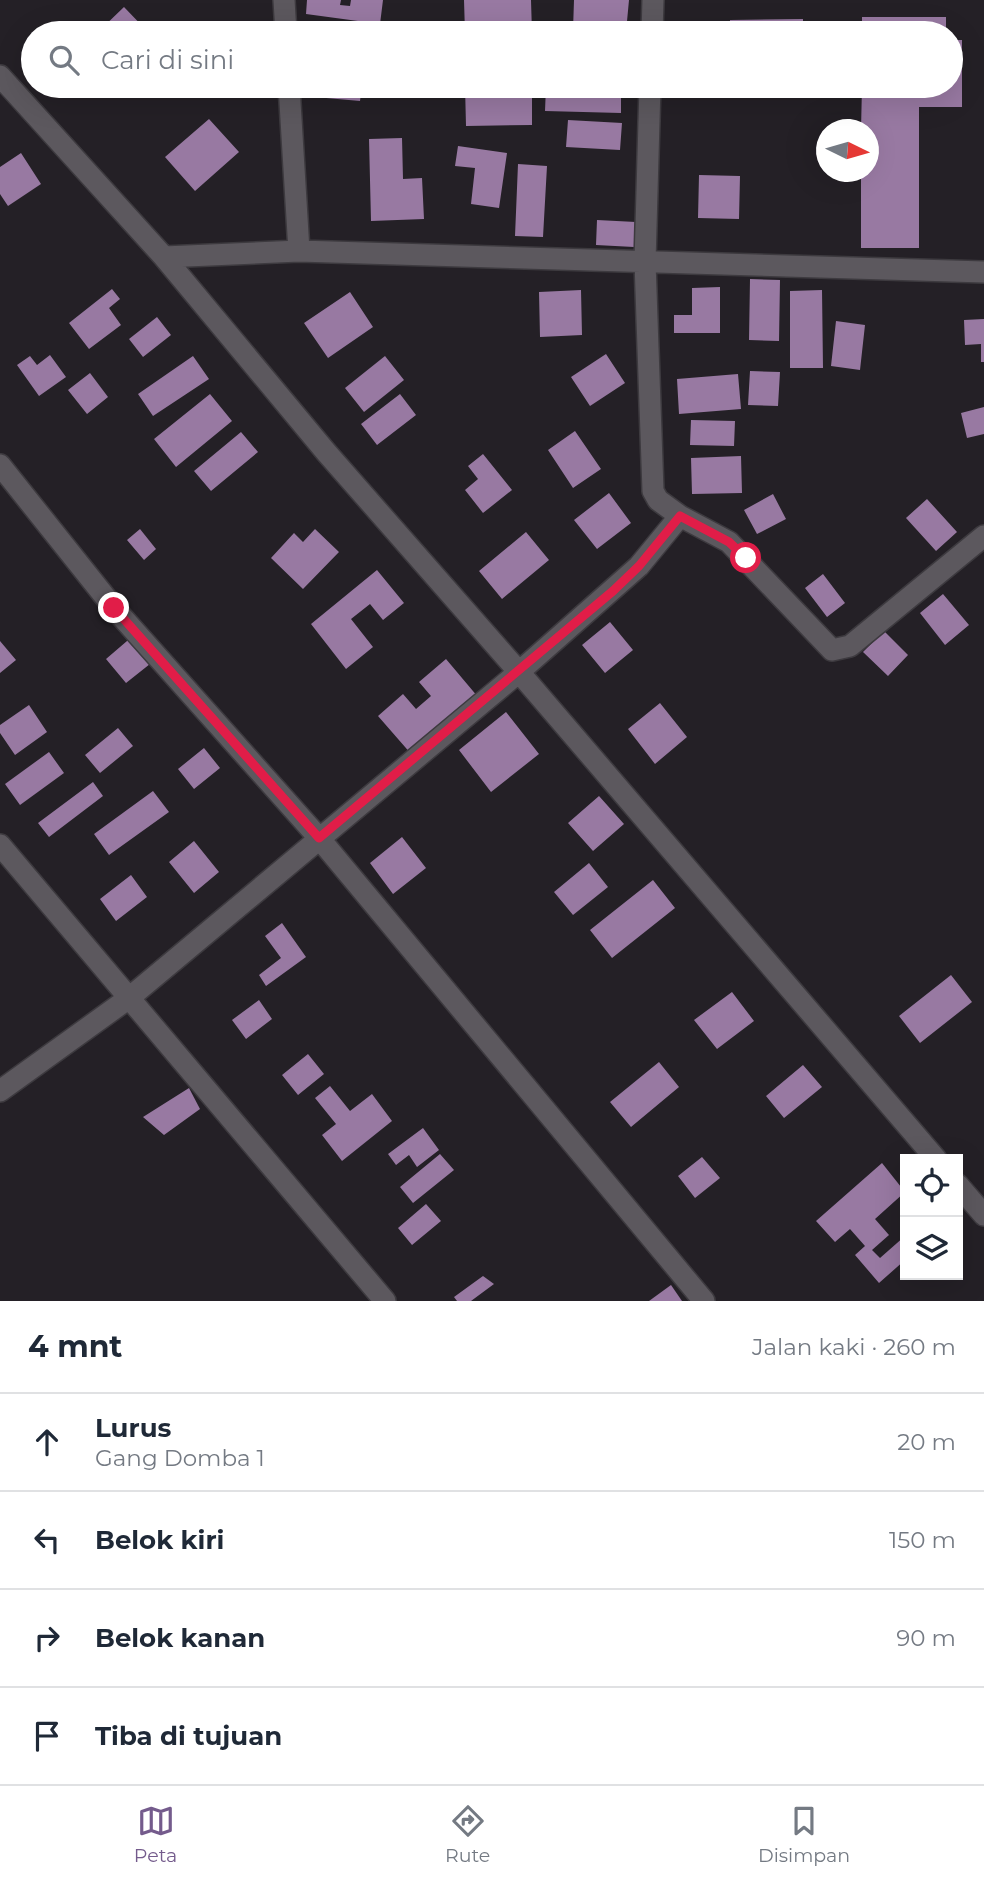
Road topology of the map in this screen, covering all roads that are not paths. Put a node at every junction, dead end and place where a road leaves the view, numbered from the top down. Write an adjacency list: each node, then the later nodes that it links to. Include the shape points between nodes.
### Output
1 (284, 0): 3 (street)
2 (653, 0): 4 (street)
3 (285, 21)
4 (652, 21)
5 (0, 76): 9 (street)
6 (290, 98): 8 (street)
7 (650, 98): 10 (street)
8 (299, 251): 9 (street); 10 (street)
9 (164, 257): 15 (street, via 326,452)
10 (645, 262): 11 (street); 13 (street, via 651,481 658,499)
11 (984, 272)
12 (0, 465): 16 (street, via 114,608)
13 (680, 516): 14 (street, via 729,542 832,650 850,646); 15 (street, via 639,566)
14 (984, 537)
15 (519, 672): 16 (street); 20 (street)
16 (319, 838): 18 (street); 24 (street)
17 (0, 845): 18 (street)
18 (129, 998): 19 (street); 23 (street)
19 (0, 1091)
20 (932, 1154)
21 (963, 1191): 22 (street)
22 (984, 1215)
23 (385, 1301)
24 (704, 1301)

